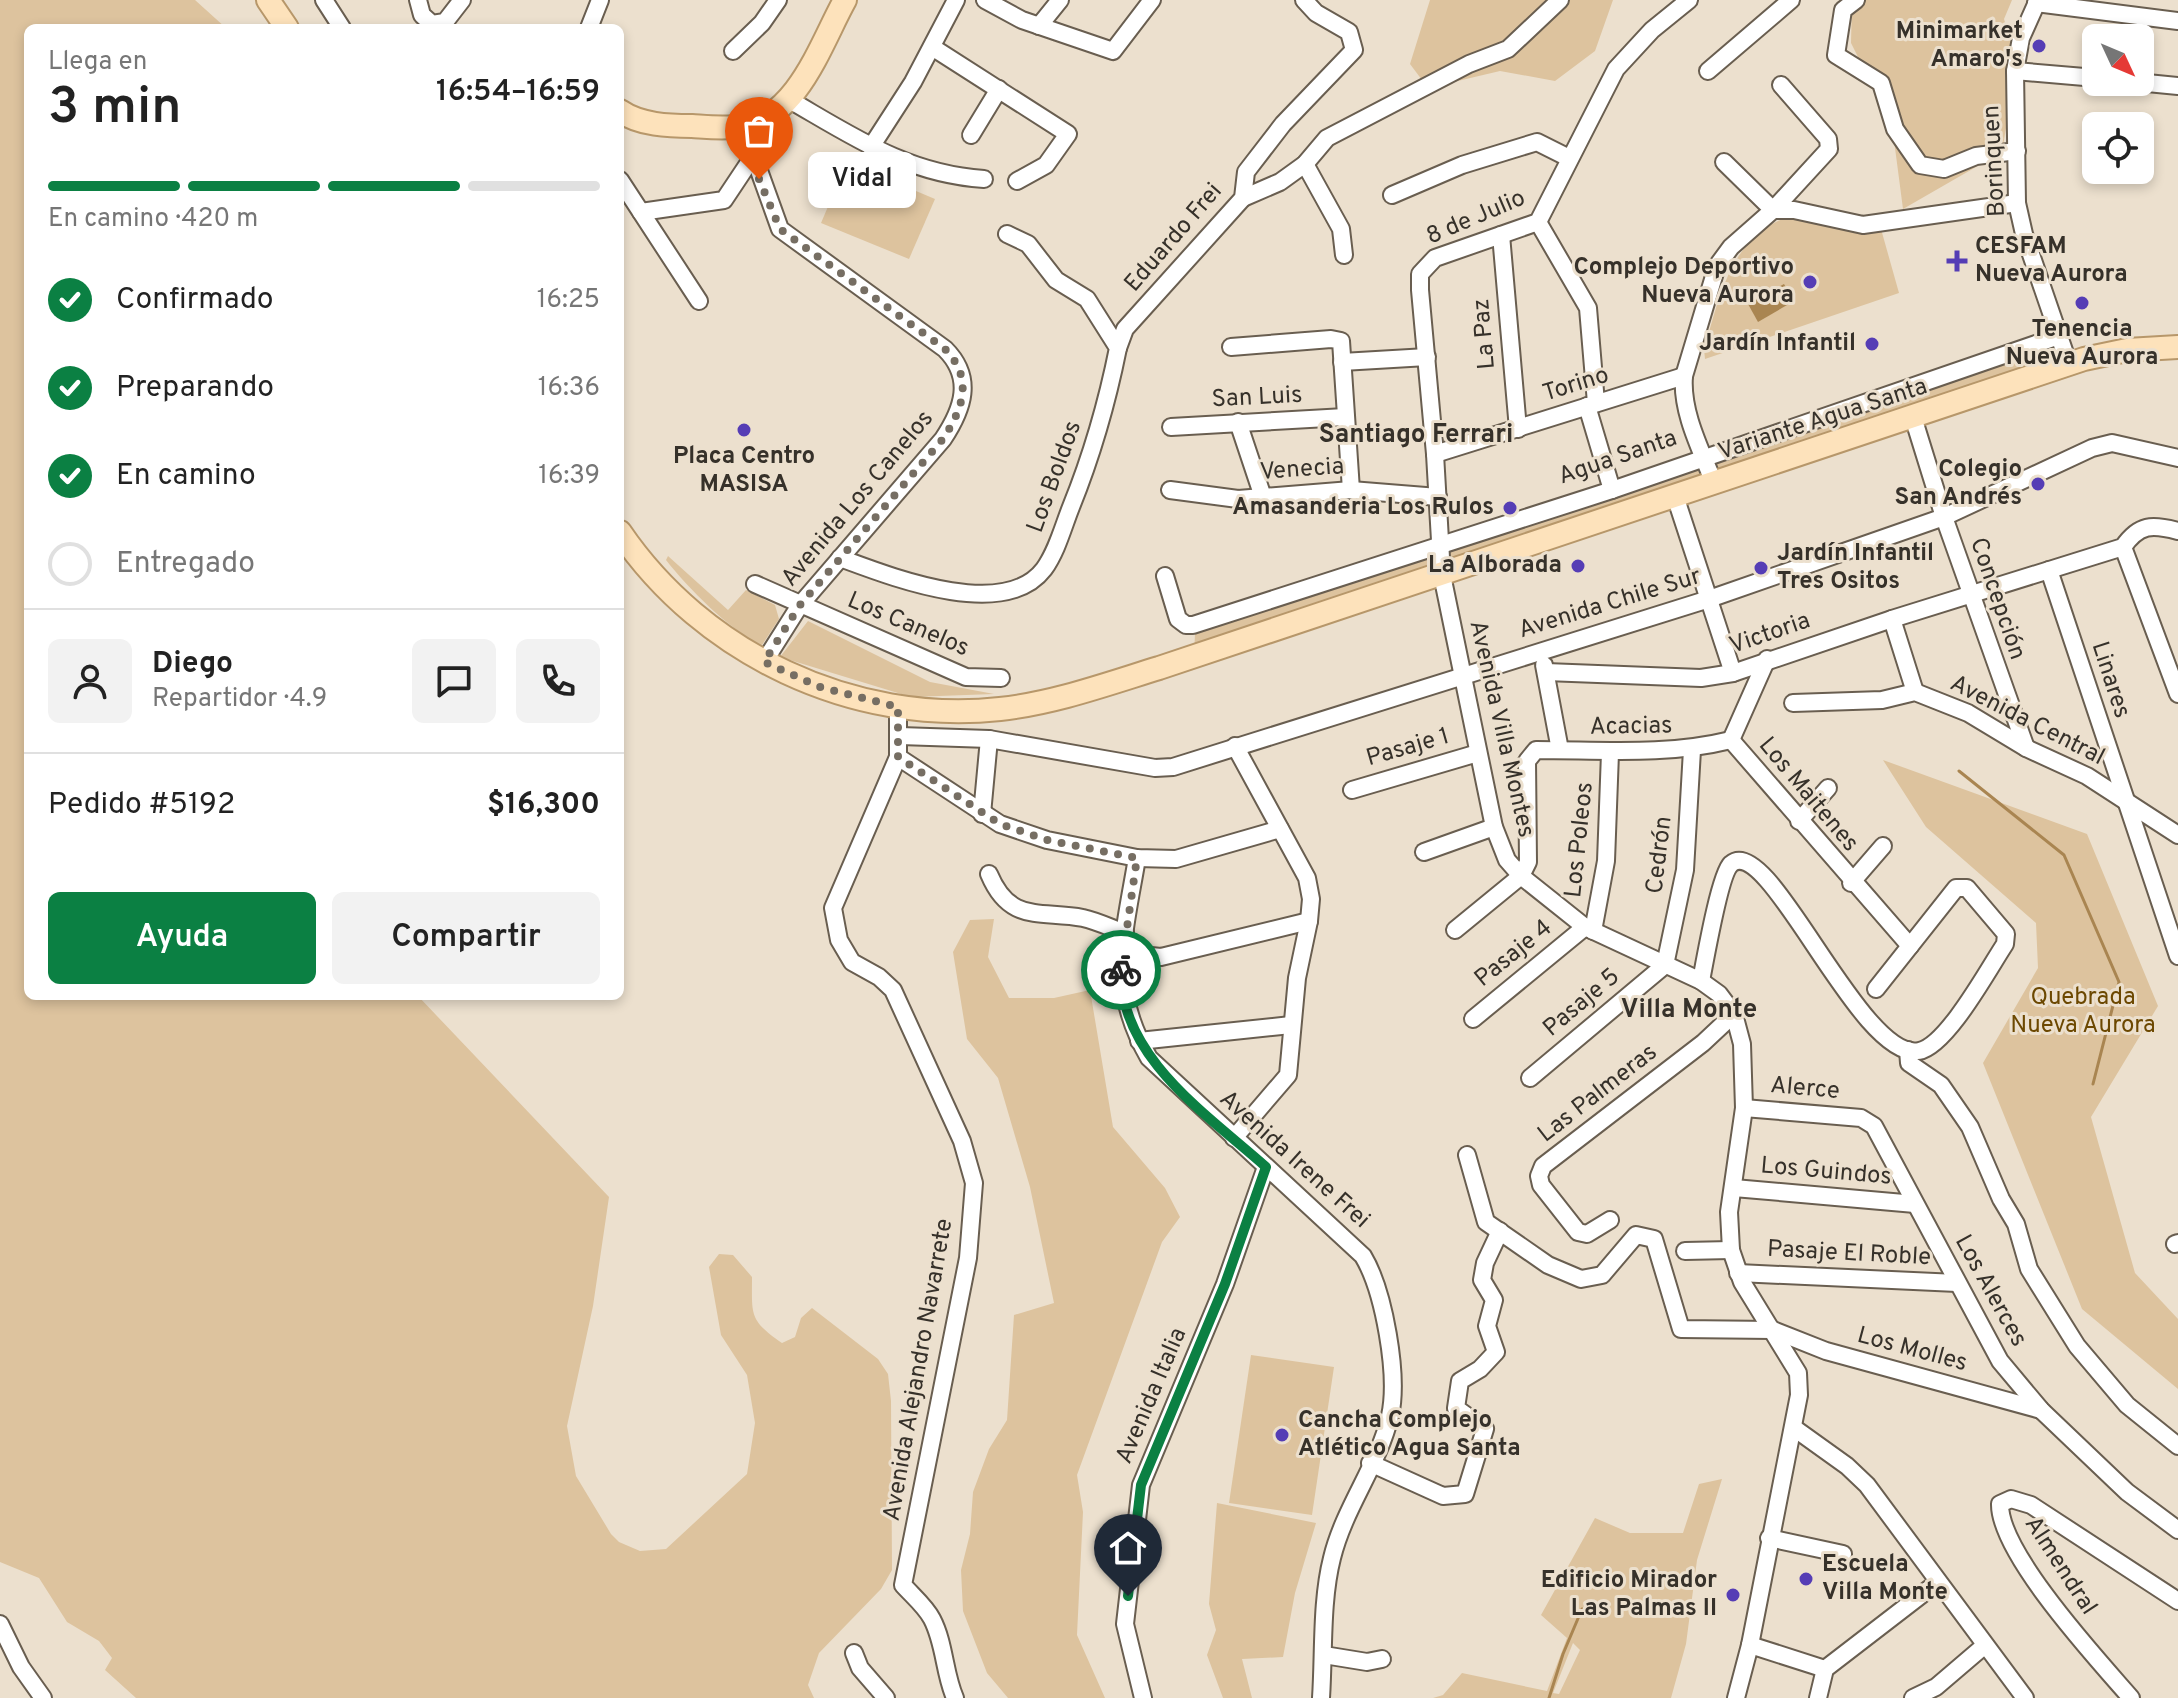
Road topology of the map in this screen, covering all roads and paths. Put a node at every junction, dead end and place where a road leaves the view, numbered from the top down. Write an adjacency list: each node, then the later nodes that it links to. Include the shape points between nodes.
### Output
1 (268, 0): 19 (main road)
2 (324, 0): 20 (street)
3 (418, 0): 4 (street, via 422,15 432,24 445,22)
4 (462, 0)
5 (600, 0): 21 (street)
6 (778, 0): 24 (street)
7 (845, 0): 32 (main road)
8 (956, 0): 23 (street)
9 (985, 0): 22 (street)
10 (1060, 0): 22 (street)
11 (1152, 0): 22 (street, via 1113,51)
12 (1304, 0): 46 (street, Eduardo Frei, via 1349,32 1354,50 1283,124 1246,172)
13 (1560, 0): 41 (street, via 1508,49 1327,138)
14 (1689, 0): 39 (street, 8 de Julio, via 1616,69)
15 (1791, 0): 25 (street)
16 (1856, 0): 37 (street, via 1843,10 1836,55 1881,83 1895,129 1920,165 1944,169 1976,156)
17 (2037, 2): 18 (street); 26 (street, Borinquen, via 2021,38)
18 (2178, 21)
19 (284, 24)
20 (339, 24)
21 (591, 24)
22 (1039, 26)
23 (932, 47): 31 (street); 36 (street)
24 (733, 51)
25 (1708, 71)
26 (2015, 71): 27 (street); 37 (street, Borinquen)
27 (2082, 77)
28 (2154, 84): 30 (street)
29 (1781, 85): 48 (street, via 1831,144)
30 (2178, 86)
31 (999, 89): 35 (street); 43 (street, via 1068,134 1046,165)
32 (788, 99): 34 (main road); 36 (street)
33 (624, 113): 34 (main road, via 673,126)
34 (743, 126): 38 (street)
35 (971, 135)
36 (871, 147): 42 (street, via 947,176)
37 (2017, 151): 47 (street, Borinquen)
38 (752, 158): 49 (street, via 724,200); 84 (street, Avenida Los Canelos, via 780,229 956,360 964,395 956,419)
39 (1569, 158): 45 (street, via 1537,142 1462,165); 50 (street, 8 de Julio)
40 (1724, 162): 48 (street)
41 (1305, 164): 46 (street); 53 (street, via 1341,229)
42 (984, 179)
43 (1017, 181)
44 (624, 186): 49 (street)
45 (1392, 195)
46 (1243, 198): 58 (street, Eduardo Frei, via 1125,329)
47 (2017, 203): 48 (street, via 1863,225); 55 (street, Borinquen)
48 (1773, 210): 62 (street, via 1717,266)
49 (641, 212): 54 (street)
50 (1538, 222): 52 (street, 8 de Julio); 63 (street, via 1588,308)
51 (1007, 234): 58 (street, via 1028,244 1056,280 1087,299)
52 (1501, 235): 59 (street, 8 de Julio, via 1435,258 1420,274); 68 (street, La Paz)
53 (1344, 255)
54 (699, 301)
55 (2059, 336): 61 (street, Borinquen); 70 (street, Agua Santa)
56 (1231, 347): 60 (street, via 1331,339 1341,341)
57 (2178, 347): 61 (main road, Variante Agua Santa, via 2127,350)
58 (1118, 348): 84 (street, Los Boldos, via 1089,462 1043,571 1010,590 960,593)
59 (1427, 357): 60 (street); 69 (street, 8 de Julio)
60 (1342, 362): 64 (street)
61 (2069, 365): 65 (main road, Variante Agua Santa)
62 (1684, 376): 63 (street, Torino); 70 (street, via 1683,394)
63 (1592, 405): 68 (street, Torino); 75 (street)
64 (1345, 417): 66 (street, San Luis); 74 (street)
65 (1913, 417): 72 (main road, Variante Agua Santa); 79 (street, Concepción)
66 (1238, 422): 67 (street, San Luis); 77 (street)
67 (1171, 427)
68 (1518, 429): 69 (street, Torino)
69 (1435, 454): 78 (street, 8 de Julio)
70 (1703, 456): 72 (street); 75 (street, Agua Santa)
71 (2178, 458): 79 (street, Avenida Chile Sur, via 2112,443 2092,448)
72 (1714, 483): 76 (main road, Variante Agua Santa)
73 (1170, 490): 77 (street, Venecia)
74 (1351, 490): 77 (street, Venecia); 78 (street, Venecia)
75 (1612, 490): 82 (street, Agua Santa)
76 (1675, 496): 86 (main road, Variante Agua Santa); 90 (street)
77 (1263, 497)
78 (1438, 497): 82 (street, 8 de Julio)
79 (1944, 517): 89 (street, Concepción); 90 (street, Avenida Chile Sur)
80 (2178, 531): 83 (street, Victoria, via 2147,526)
81 (624, 537): 97 (main road, via 684,605)
82 (1442, 545): 86 (street, 8 de Julio); 93 (street, Agua Santa)
83 (2123, 547): 85 (street, Victoria); 103 (street)
84 (840, 558): 91 (street, Avenida Los Canelos)
85 (2049, 570): 89 (street, Victoria); 118 (street, Linares)
86 (1442, 575): 95 (main road); 100 (street, Avenida Villa Montes)
87 (1165, 576): 93 (street, via 1178,619)
88 (755, 584): 91 (street, Los Canelos)
89 (1970, 596): 92 (street, Victoria); 110 (street, Concepción)
90 (1709, 599): 94 (street, Avenida Chile Sur); 99 (street)
91 (800, 605): 97 (street, Avenida Los Canelos); 101 (street, Los Canelos, via 966,677)
92 (1892, 619): 96 (street, Victoria); 102 (street)
93 (1193, 625): 95 (street)
94 (1540, 651): 98 (street); 100 (street, Avenida Chile Sur)
95 (1197, 656): 105 (main road, via 1035,703 979,711)
96 (1767, 659): 99 (street, Victoria); 108 (street, Los Maitenes)
97 (764, 662): 105 (main road, via 820,687)
98 (1546, 672): 99 (street, Victoria, via 1701,678); 111 (street)
99 (1733, 673)
100 (1465, 675): 109 (street, Avenida Chile Sur); 113 (street, Avenida Villa Montes)
101 (1001, 678)
102 (1915, 692): 104 (street, Avenida Central, via 1882,700); 110 (street, Avenida Central, via 1968,713)
103 (2178, 694)
104 (1793, 703)
105 (898, 707): 106 (street, Avenida Alejandro Navarrete)
106 (900, 736): 107 (street, Avenida Chile Sur); 115 (street, Avenida Alejandro Navarrete)
107 (989, 739): 109 (street, Avenida Chile Sur, via 1155,768); 119 (street)
108 (1731, 740): 112 (street, Acacias); 120 (street, Los Maitenes)
109 (1235, 746): 122 (street)
110 (2026, 748): 118 (street, Avenida Central, via 2087,776)
111 (1560, 750): 114 (street, Acacias); 128 (street, Acacias, via 1531,753 1527,761 1530,852)
112 (1692, 750): 114 (street, Acacias); 137 (street, Cedrón, via 1685,870)
113 (1478, 753): 117 (street, Pasaje 1); 121 (street, Avenida Villa Montes)
114 (1610, 753): 131 (street, Los Poleos, via 1606,861)
115 (898, 757): 119 (street); 180 (street, Avenida Alejandro Navarrete, via 833,908 839,940 852,962 893,990 962,1141 974,1183 968,1258 903,1585 931,1616)
116 (1828, 788): 120 (street)
117 (1352, 790)
118 (2126, 805): 123 (street, Avenida Central); 136 (street, Linares)
119 (982, 814): 126 (street, via 1047,840)
120 (1799, 821): 129 (street, Los Maitenes)
121 (1494, 827): 125 (street); 128 (street, Avenida Villa Montes, via 1507,860)
122 (1280, 829): 126 (street, via 1176,859); 130 (street, via 1307,878)
123 (2178, 835)
124 (1883, 846): 129 (street)
125 (1424, 852)
126 (1137, 858): 133 (street, Avenida Irene Frei)
127 (989, 874): 133 (street, via 1003,899 1025,912 1080,917)
128 (1521, 876): 131 (street, Avenida Villa Montes); 132 (street)
129 (1851, 883): 134 (street, Los Maitenes)
130 (1309, 921): 135 (street, via 1161,957); 142 (street)
131 (1589, 929): 137 (street, Avenida Villa Montes); 141 (street, Pasaje 4)
132 (1455, 930)
133 (1125, 933): 135 (street, Avenida Irene Frei)
134 (1910, 946): 139 (street); 144 (street, via 1962,885 2006,934 2005,944 1954,1020 1929,1047)
135 (1121, 953): 143 (street, Avenida Irene Frei, via 1125,1000)
136 (2178, 956)
137 (1665, 965): 138 (street, Avenida Villa Montes); 145 (street, Pasaje 5)
138 (1701, 981): 140 (street, Avenida Villa Montes); 144 (street, via 1728,866 1744,861 1807,929 1858,1010)
139 (1876, 989)
140 (1734, 1014): 146 (street, via 1742,1044); 153 (street, Las Palmeras, via 1543,1166 1541,1185 1578,1232 1587,1234)
141 (1473, 1019)
142 (1291, 1025): 143 (street); 148 (street, via 1288,1075)
143 (1139, 1041): 148 (street, Avenida Irene Frei, via 1149,1058)
144 (1908, 1050): 164 (street, via 1909,1063 1941,1085 1970,1127 2016,1224 2029,1269 2077,1346 2127,1405)
145 (1530, 1078)
146 (1744, 1108): 147 (street, Alerce); 151 (street)
147 (1861, 1118): 152 (street, Los Alerces, via 1882,1137)
148 (1234, 1138): 150 (street, Avenida Irene Frei)
149 (1467, 1155): 154 (street, via 1486,1222)
150 (1266, 1167): 165 (street, Avenida Irene Frei, via 1363,1256 1376,1277 1391,1389 1390,1416); 181 (street, Avenida Italia, via 1225,1284 1141,1485 1125,1624)
151 (1734, 1188): 152 (street, Los Guindos); 155 (street, via 1728,1224)
152 (1915, 1204): 158 (street, Los Alerces)
153 (1610, 1220)
154 (1500, 1231): 159 (street, via 1548,1265 1581,1279 1602,1275 1636,1235 1654,1239 1681,1329); 165 (street, via 1482,1280 1494,1300 1487,1326 1496,1352 1460,1381 1456,1408 1485,1429 1465,1494 1443,1496)
155 (1731, 1250): 156 (street); 157 (street)
156 (1685, 1251)
157 (1738, 1273): 158 (street, Pasaje El Roble); 159 (street)
158 (1957, 1283): 162 (street, Los Alerces, via 1993,1351)
159 (1773, 1330): 160 (street, Los Molles); 161 (street)
160 (1826, 1351): 161 (street, via 1812,1355); 162 (street, Los Molles)
161 (1798, 1373): 163 (street)
162 (2041, 1410): 166 (street, Los Alerces, via 2127,1492)
163 (1794, 1428): 167 (street); 169 (street, via 1867,1485)
164 (2178, 1446)
165 (1370, 1463): 175 (street, Avenida Irene Frei, via 1330,1563)
166 (2178, 1530)
167 (1769, 1538): 168 (street); 172 (street)
168 (1843, 1554)
169 (1938, 1582): 173 (street); 177 (street)
170 (2178, 1601): 187 (street, Almendral, via 2031,1505 2011,1499 2000,1504 2006,1531 2038,1583)
171 (0, 1624): 178 (street)
172 (1750, 1645): 177 (street); 183 (street)
173 (1984, 1646): 185 (street, via 1936,1687); 186 (street)
174 (854, 1653): 179 (street)
175 (1324, 1655): 176 (street, via 1367,1662); 182 (street, Avenida Irene Frei)
176 (1382, 1659)
177 (1825, 1669): 184 (street)
178 (43, 1698)
179 (886, 1698)
180 (955, 1698)
181 (1143, 1698)
182 (1321, 1698)
183 (1736, 1698)
184 (1818, 1698)
185 (1913, 1698)
186 (2025, 1698)
187 (2131, 1698)

